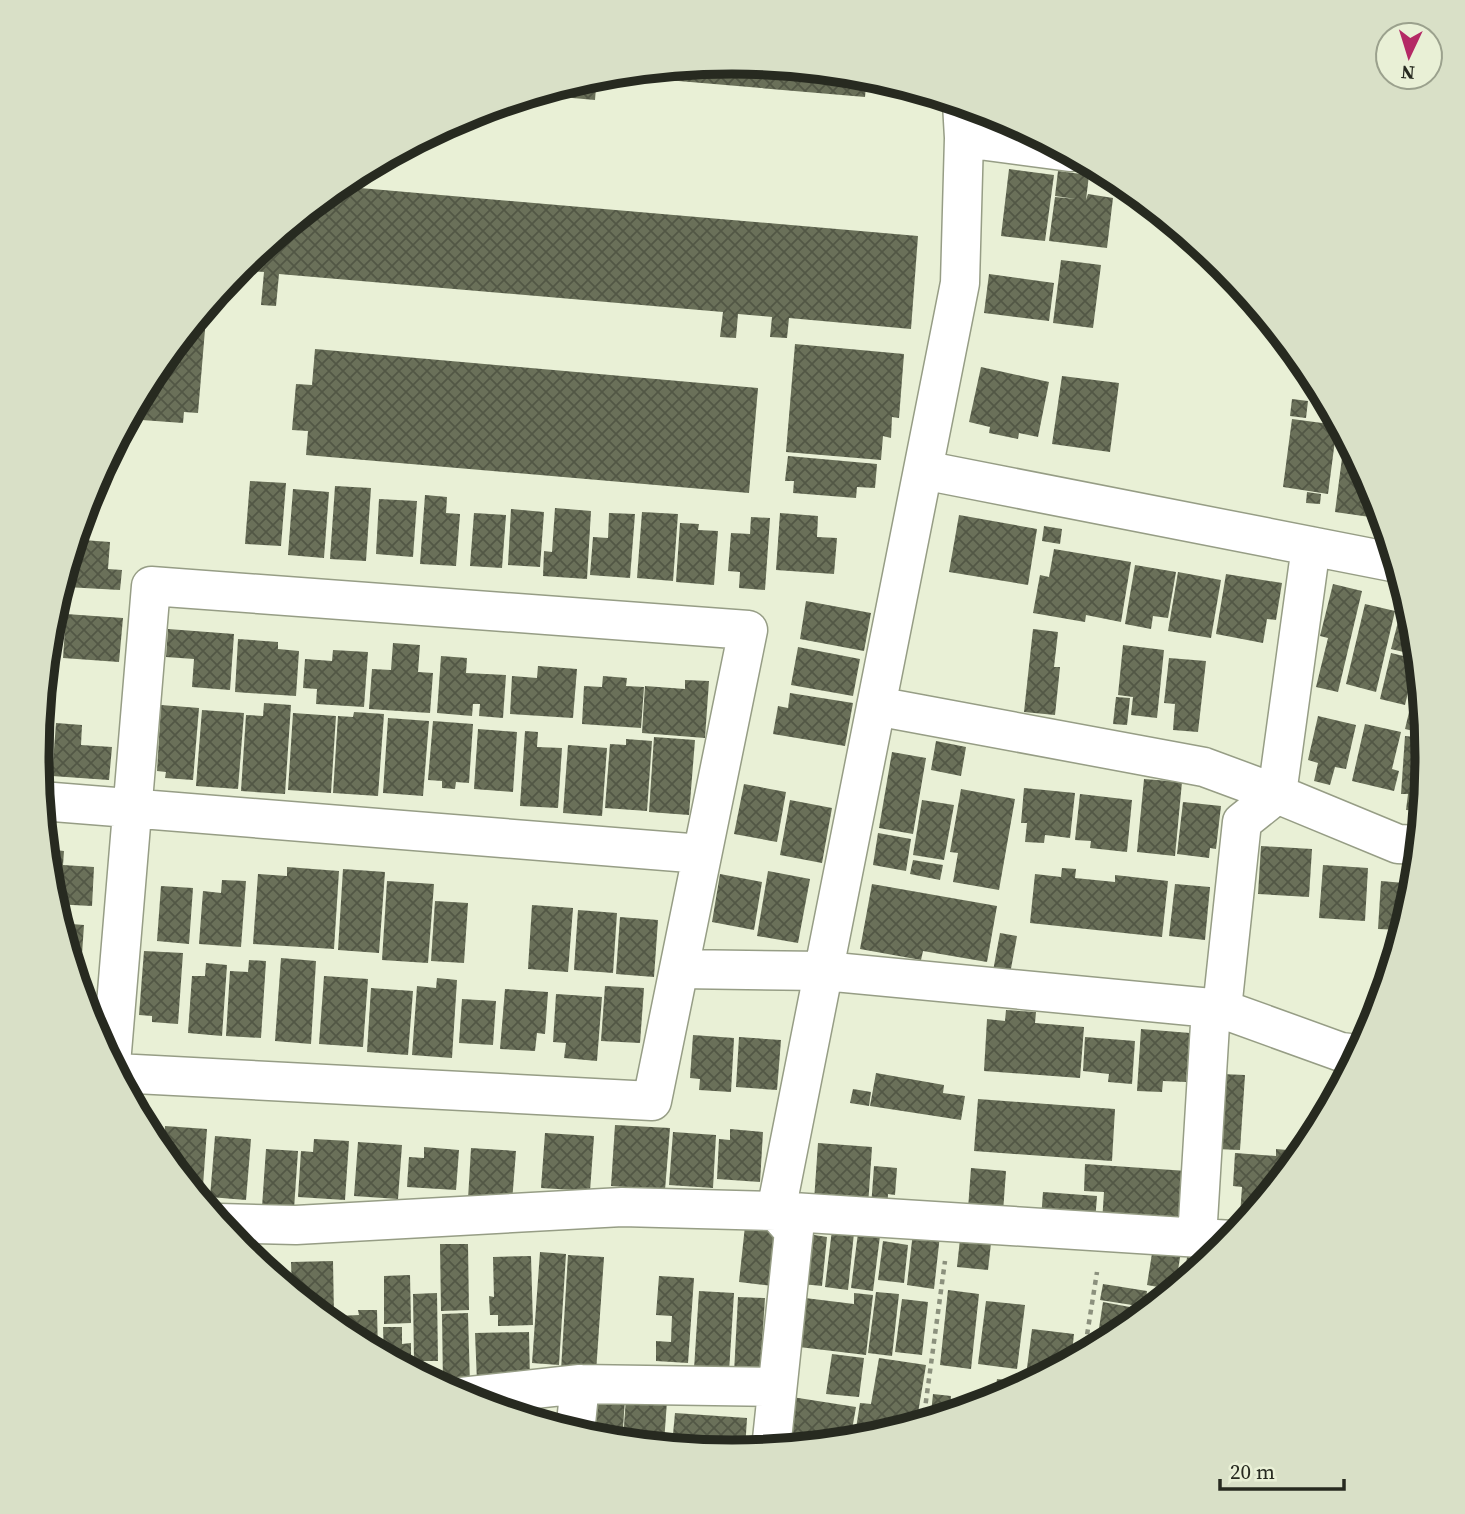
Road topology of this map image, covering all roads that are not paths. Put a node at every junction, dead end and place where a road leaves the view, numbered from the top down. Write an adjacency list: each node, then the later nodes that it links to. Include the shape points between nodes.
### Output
1 (963, 121): 2 (street); 3 (street, via 960,283)
2 (1021, 138)
3 (923, 470): 4 (street); 6 (street)
4 (1311, 546): 5 (street); 7 (street)
5 (1387, 561)
6 (876, 706): 7 (street, via 1204,767); 13 (street)
7 (1277, 794): 10 (street, via 1398,844); 14 (street, via 1242,822)
8 (50, 802): 9 (street)
9 (132, 808): 11 (street); 11 (street, via 151,586 748,630); 15 (street)
10 (1410, 845)
11 (702, 854): 12 (street)
12 (680, 969): 13 (street); 17 (street, via 652,1101)
13 (824, 971): 14 (street); 18 (street)
14 (1217, 1008): 16 (street); 20 (street)
15 (113, 1045)
16 (1349, 1053)
17 (127, 1074)
18 (776, 1210): 19 (street, via 622,1207 296,1225); 20 (street); 22 (street, via 794,1231)
19 (233, 1223)
20 (1214, 1239)
21 (580, 1384): 22 (street); 23 (street); 24 (street)
22 (777, 1388): 25 (street)
23 (487, 1394)
24 (576, 1422)
25 (772, 1439)

